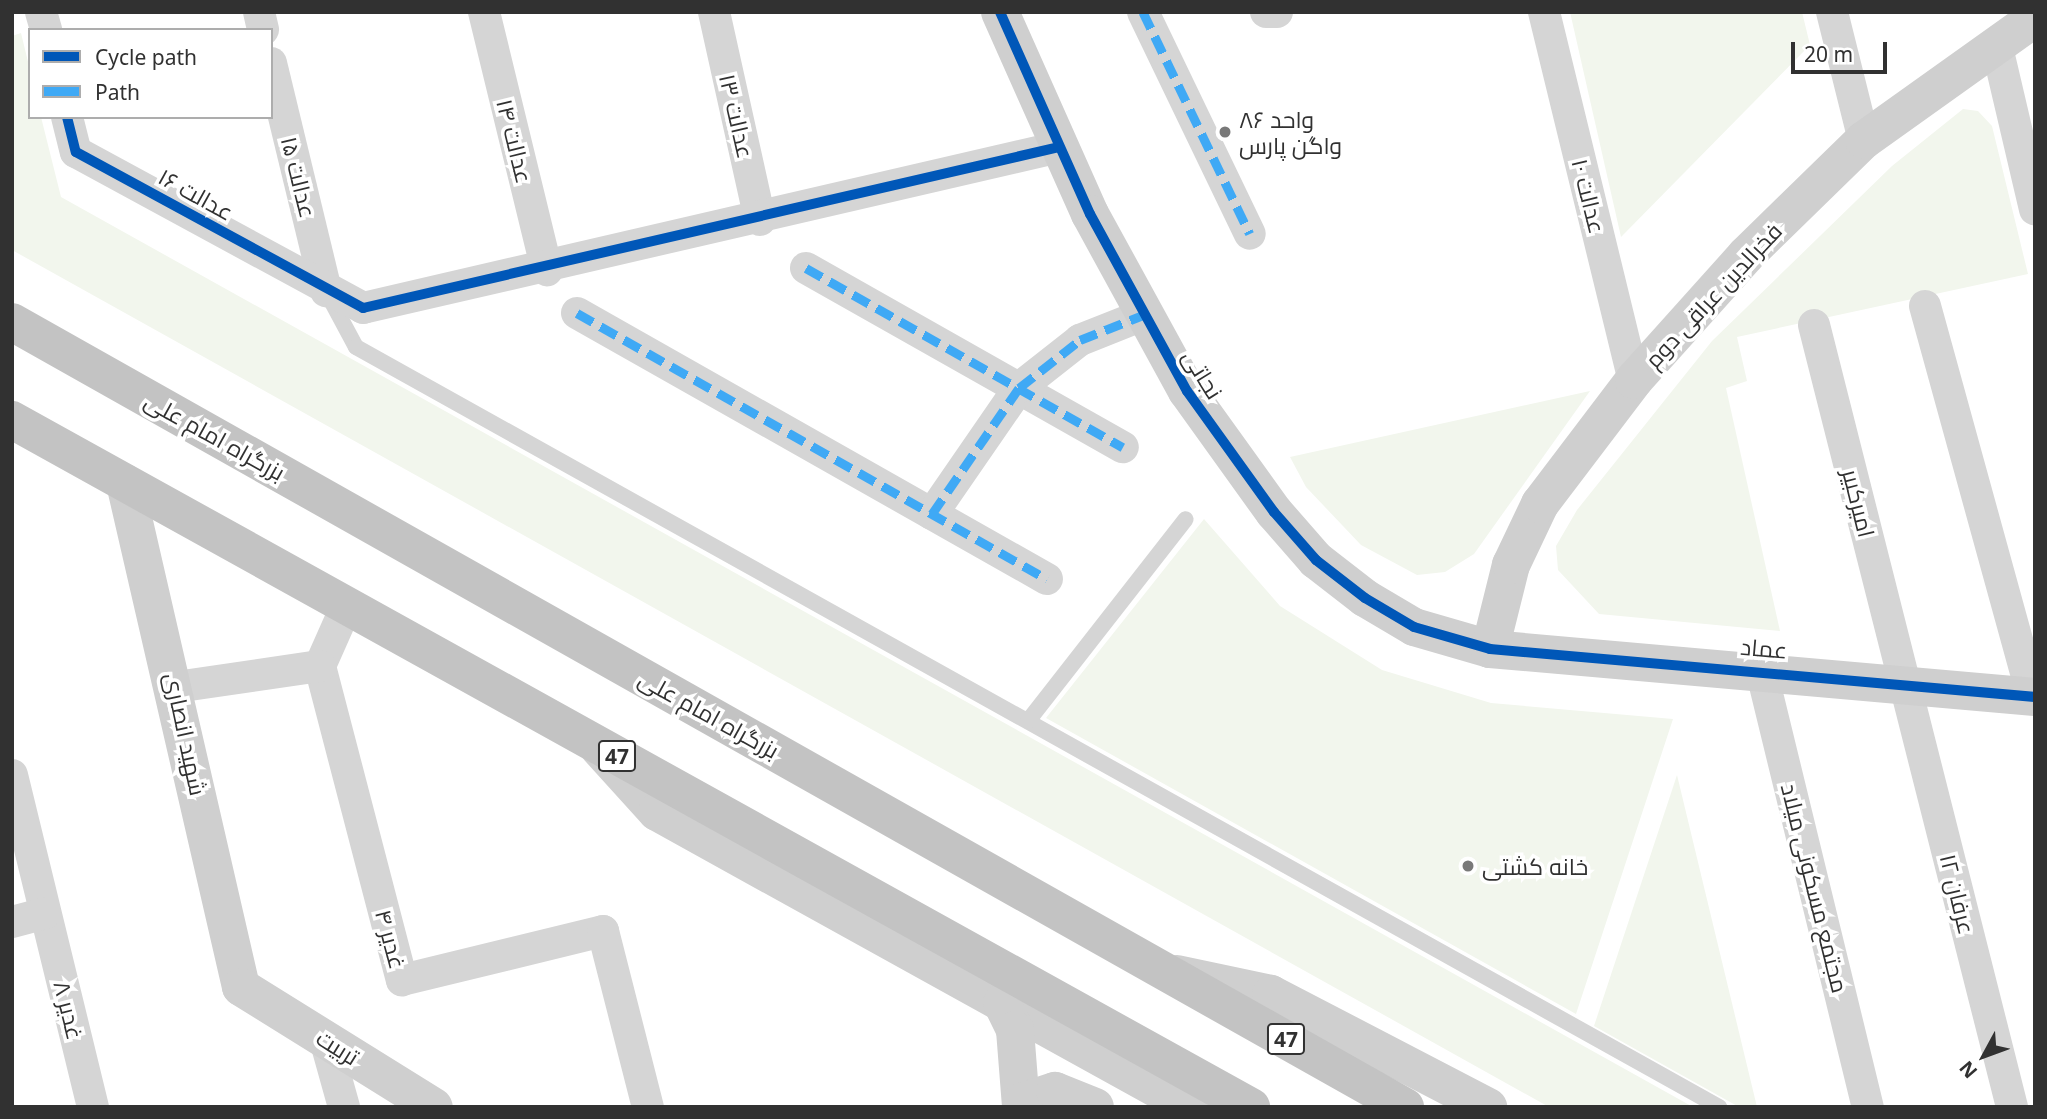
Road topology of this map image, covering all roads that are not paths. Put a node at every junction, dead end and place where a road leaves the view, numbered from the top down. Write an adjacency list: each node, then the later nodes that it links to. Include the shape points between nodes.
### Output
1 (484, 12): 17 (street, عدالت ۱۴)
2 (714, 12): 14 (street, عدالت ۱۳)
3 (1000, 12): 12 (street, نجاتی)
4 (1143, 12): 15 (street)
5 (1544, 12): 24 (street, عدالت ۱۰)
6 (1832, 12): 11 (street)
7 (2035, 18): 8 (street, فخرالدین عراقی دوم)
8 (1996, 43): 11 (street, فخرالدین عراقی دوم); 13 (street)
9 (273, 71): 18 (street, عدالت ۱۵)
10 (68, 119): 18 (street, عدالت ۱۶, via 76,152)
11 (1864, 140): 24 (street, فخرالدین عراقی دوم, via 1746,255)
12 (1059, 147): 14 (street, عدالت ۱۶); 21 (street, نجاتی)
13 (2035, 209)
14 (760, 220): 17 (street, عدالت ۱۶)
15 (1250, 234)
16 (806, 268): 25 (street)
17 (547, 270): 18 (street, عدالت ۱۶, via 362,308)
18 (326, 291): 39 (lane, via 355,347)
19 (1926, 306): 38 (street)
20 (577, 313): 29 (street)
21 (1143, 315): 25 (street, via 1080,340); 33 (street, نجاتی, via 1232,458 1316,560 1414,627)
22 (12, 322): 44 (highway, بزرگراه امام علی / 47)
23 (1814, 325): 36 (street, امیرکبیر)
24 (1634, 380): 33 (street, فخرالدین عراقی دوم, via 1541,504 1511,565)
25 (1019, 388): 27 (street); 29 (street)
26 (14, 429): 28 (highway, 47)
27 (1123, 447)
28 (125, 483): 32 (highway, 47); 37 (street, شهید انصاری)
29 (932, 514): 31 (street)
30 (1186, 519): 39 (lane)
31 (1047, 579)
32 (347, 605): 34 (street); 40 (highway, 47)
33 (1490, 649): 35 (street, عماد)
34 (320, 666): 37 (street); 53 (street, غدیر ۴, via 402,981 603,931)
35 (1761, 669): 36 (street, عماد); 60 (street, مجتمع مسکونی میلاد)
36 (1905, 681): 38 (street, عماد); 61 (street, عرفان ۱۲)
37 (176, 687): 45 (street, شهید انصاری)
38 (2034, 697)
39 (1028, 721): 59 (lane)
40 (595, 744): 46 (street, via 657,812); 56 (highway, 47)
41 (12, 775): 42 (street, غدیر ۸)
42 (45, 913): 43 (street); 50 (street, غدیر ۸)
43 (12, 922)
44 (1168, 972): 57 (highway, بزرگراه امام علی / 47); 58 (street, via 1271,994)
45 (241, 987): 47 (street, تربیت)
46 (1002, 1003): 48 (street, via 1015,1030); 55 (street)
47 (325, 1039): 51 (street); 52 (street, تربیت)
48 (1021, 1104): 54 (street, via 1055,1091)
49 (2035, 1104): 62 (street)
50 (93, 1107)
51 (344, 1107)
52 (434, 1107)
53 (648, 1107)
54 (1095, 1107)
55 (1190, 1107)
56 (1251, 1107)
57 (1405, 1107)
58 (1488, 1107)
59 (1719, 1107)
60 (1868, 1107)
61 (2012, 1107)
62 (2024, 1107)

